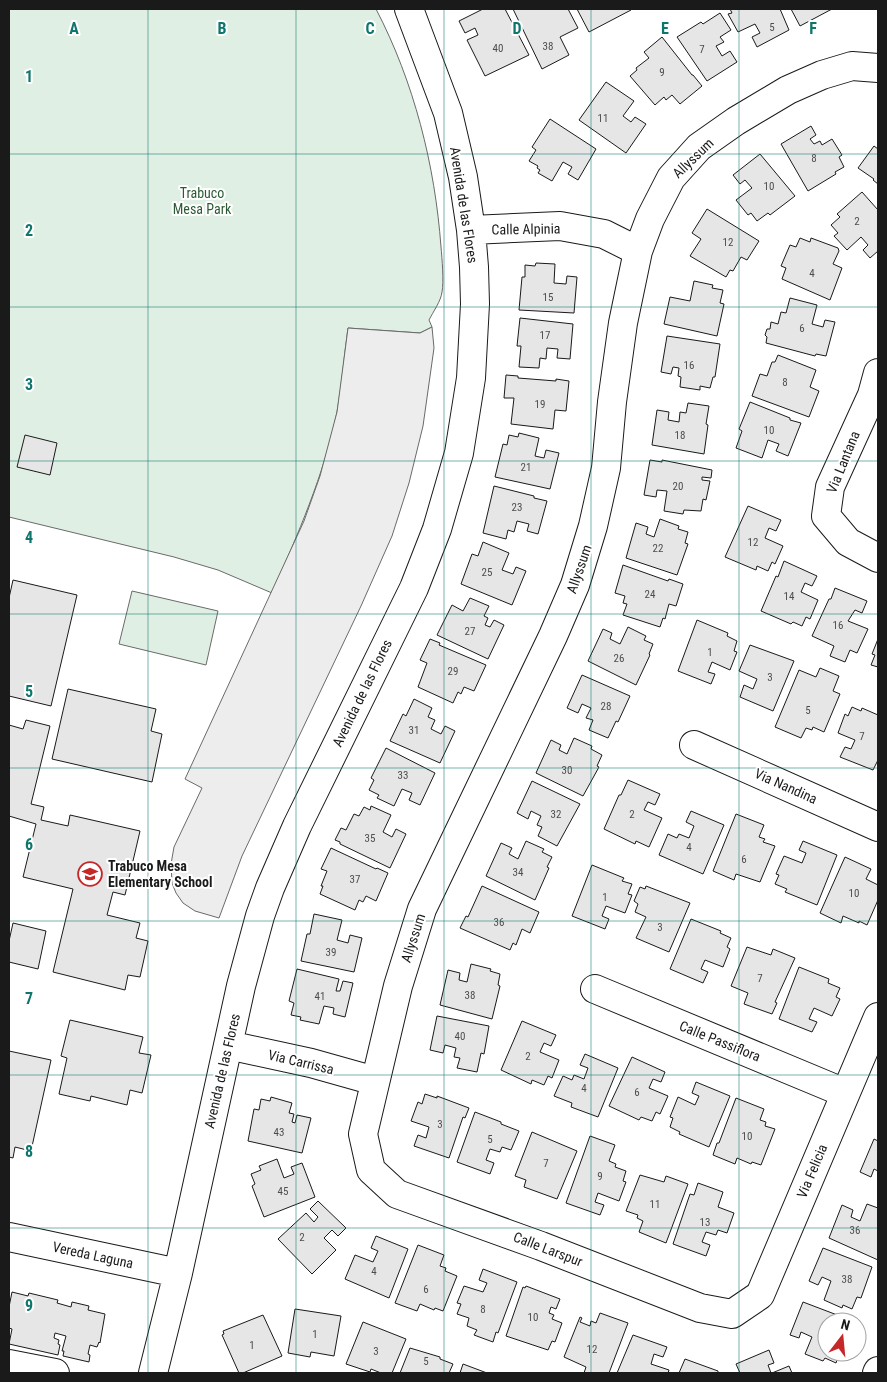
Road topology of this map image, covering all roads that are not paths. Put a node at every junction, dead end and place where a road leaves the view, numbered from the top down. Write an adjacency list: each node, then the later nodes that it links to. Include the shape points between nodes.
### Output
1 (409, 9): 3 (street, Avenida de las Flores, via 448,113)
2 (877, 68): 4 (street, Allyssum, via 852,66 788,90 699,147 671,178)
3 (471, 230): 4 (street, Calle Alpinia, via 560,226 604,234); 11 (street, Avenida de las Flores, via 475,304 471,378 458,452 437,529 414,588 301,817 270,888 241,986)
4 (638, 250): 12 (street, Allyssum, via 623,323 606,468 593,526 553,636 422,910 398,986)
5 (878, 372): 6 (street, Via Lantana, via 872,395 830,487 826,516 848,542)
6 (878, 558)
7 (694, 745): 8 (street, Via Nandina)
8 (878, 827)
9 (594, 989): 13 (street, Calle Passiflora)
10 (878, 1017): 13 (street, Via Felicia)
11 (228, 1045): 12 (street, Via Carrissa); 16 (street, Avenida de las Flores)
12 (375, 1080): 14 (street, Allyssum, via 363,1134)
13 (846, 1093): 17 (street, Via Felicia, via 760,1295)
14 (372, 1170): 17 (street, Calle Larspur, via 398,1194 700,1308)
15 (9, 1238): 16 (street, Vereda Laguna)
16 (178, 1273): 20 (street, Avenida de las Flores)
17 (732, 1314)
18 (9, 1364): 19 (street)
19 (54, 1373)
20 (153, 1373)

